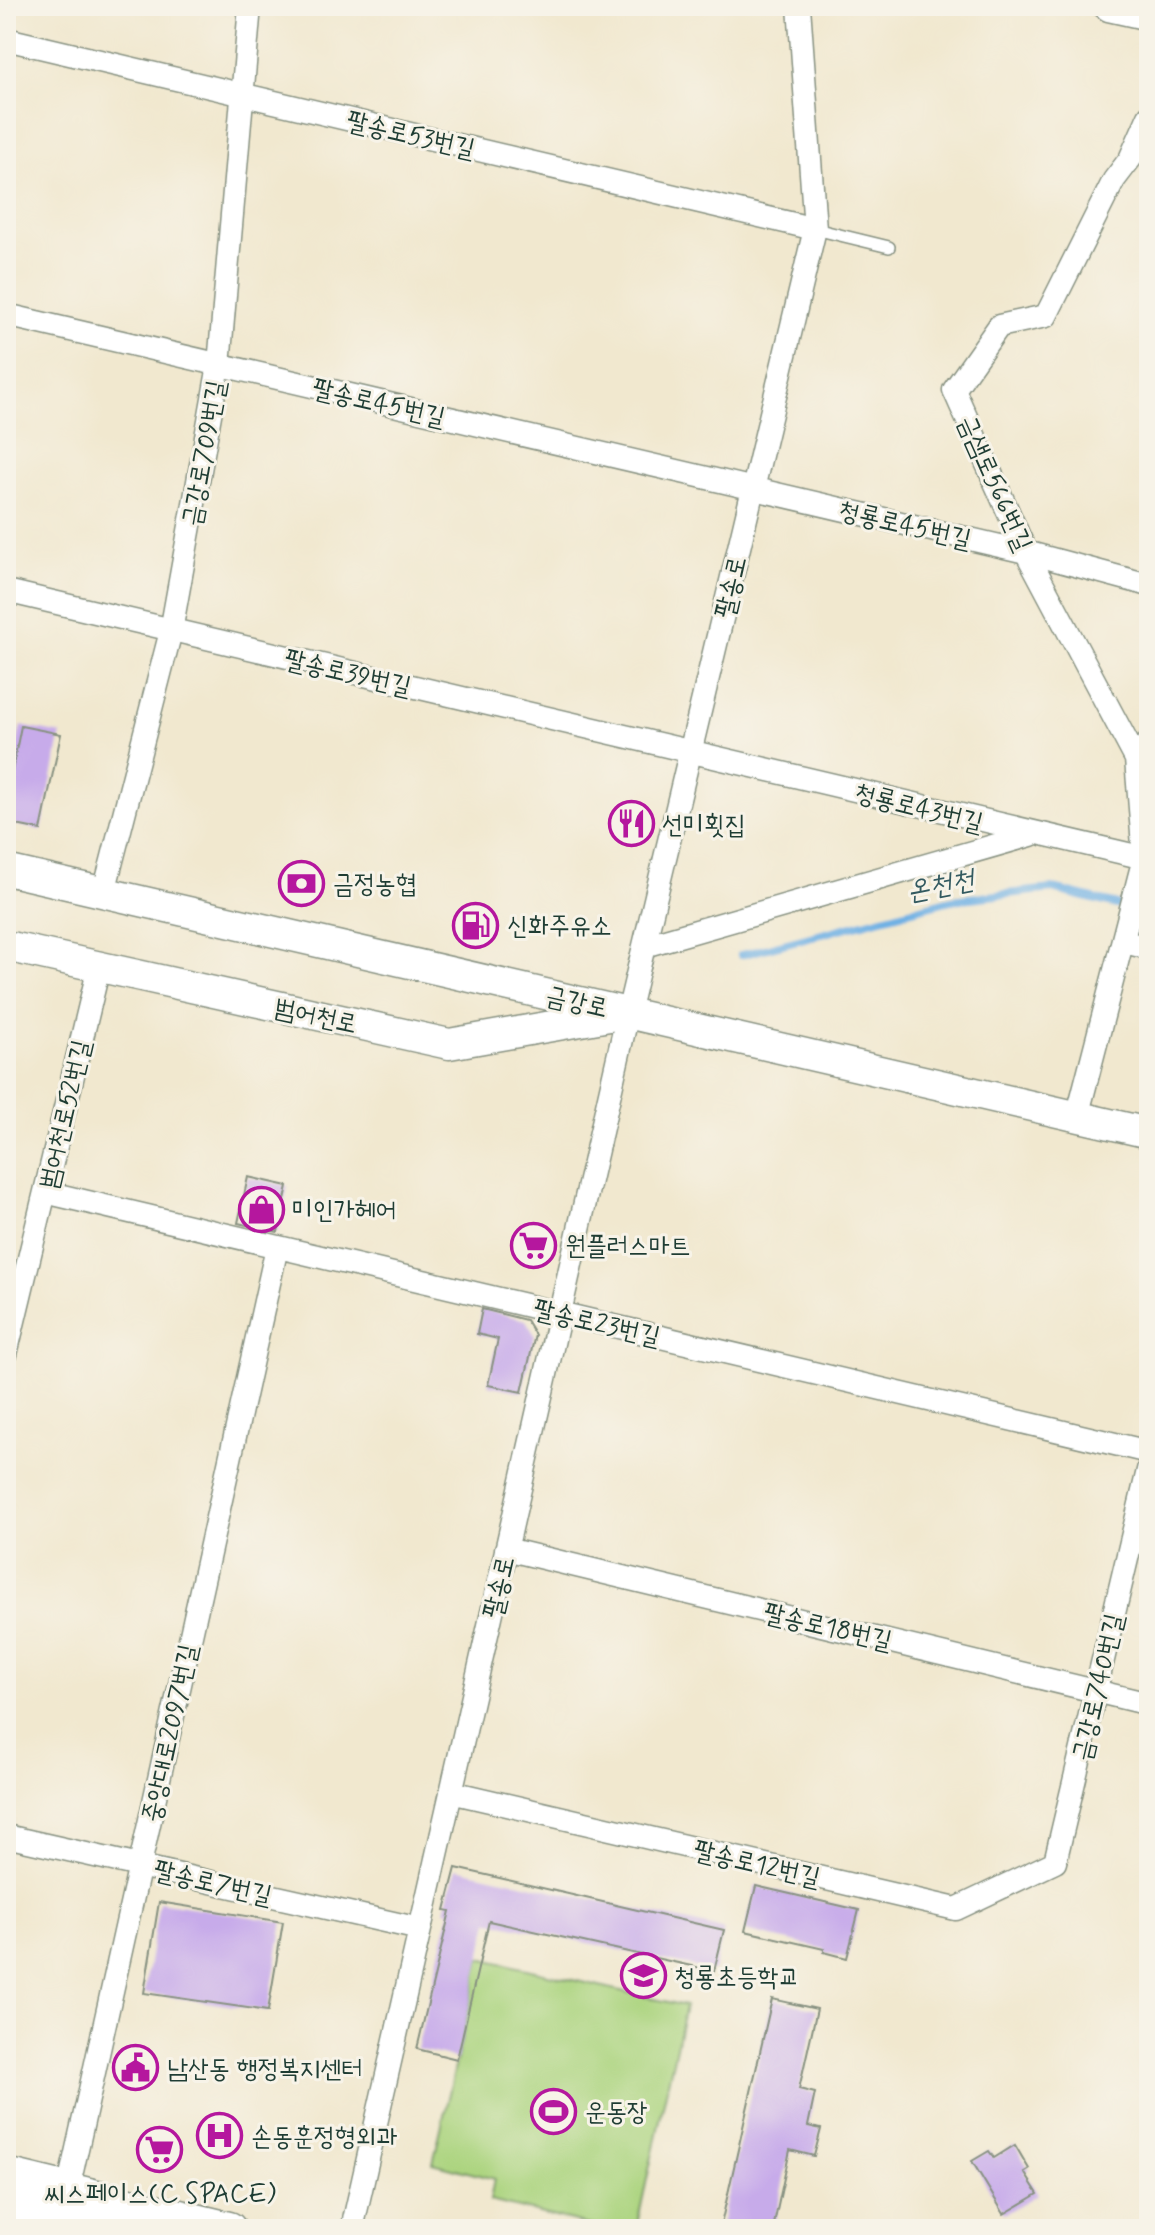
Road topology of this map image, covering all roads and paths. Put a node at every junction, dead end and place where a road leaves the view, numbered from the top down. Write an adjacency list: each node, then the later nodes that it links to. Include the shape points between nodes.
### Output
1 (250, 6): 6 (street, 금강로709번길)
2 (799, 6): 8 (street, 팔송로)
3 (1103, 6): 4 (street)
4 (1149, 18)
5 (6, 39): 6 (street, 팔송로53번길)
6 (242, 94): 8 (street, 팔송로53번길); 11 (street, 금강로709번길)
7 (1149, 116): 13 (street, 금샘로566번길, via 1046,316 999,326 954,390)
8 (815, 229): 9 (lane); 12 (street, 팔송로)
9 (889, 247)
10 (6, 315): 11 (street, 팔송로45번길)
11 (219, 365): 12 (street, 팔송로45번길); 16 (street, 금강로709번길)
12 (753, 489): 13 (street, 청룡로45번길); 17 (street, 팔송로)
13 (1026, 552): 14 (street, 청룡로45번길); 18 (street, 금샘로566번길)
14 (1149, 585)
15 (6, 591): 16 (street, 팔송로39번길)
16 (171, 631): 17 (street, 팔송로39번길); 22 (street, 금강로709번길)
17 (691, 751): 19 (street, 청룡로43번길); 25 (street, 팔송로)
18 (1143, 751): 20 (street)
19 (1034, 834): 20 (street, 청룡로43번길); 25 (street)
20 (1147, 859): 23 (street)
21 (6, 870): 22 (street, 금강로)
22 (104, 892): 28 (street, 금강로)
23 (1125, 937): 26 (street); 29 (street)
24 (6, 946): 27 (street, 범어천로)
25 (644, 946): 28 (street, 팔송로)
26 (1149, 948)
27 (99, 967): 28 (street, 범어천로, via 449,1044); 31 (street, 범어천로52번길)
28 (628, 1013): 29 (street, 금강로); 33 (street, 팔송로)
29 (1077, 1117): 30 (street, 금강로)
30 (1149, 1133)
31 (45, 1192): 32 (street, 팔송로23번길); 34 (street, 범어천로52번길)
32 (277, 1247): 33 (street, 팔송로23번길); 43 (street, 중앙대로2097번길)
33 (560, 1314): 35 (street, 팔송로23번길); 37 (street, 팔송로)
34 (6, 1354)
35 (1149, 1452)
36 (1149, 1466): 38 (street, 금강로740번길)
37 (506, 1549): 38 (street, 팔송로18번길); 40 (street, 팔송로)
38 (1096, 1690): 39 (street, 팔송로18번길); 42 (street, 금강로740번길)
39 (1149, 1704)
40 (451, 1792): 42 (street, 팔송로12번길, via 956,1909); 44 (street, 팔송로)
41 (6, 1836): 43 (street, 팔송로7번길)
42 (1055, 1862)
43 (140, 1866): 44 (street, 팔송로7번길); 46 (street, 중앙대로2097번길)
44 (420, 1929): 50 (street, 팔송로)
45 (6, 2175): 46 (main road)
46 (65, 2205): 47 (main road); 48 (main road); 49 (main road)
47 (6, 2206)
48 (99, 2229)
49 (229, 2229)
50 (352, 2229)

